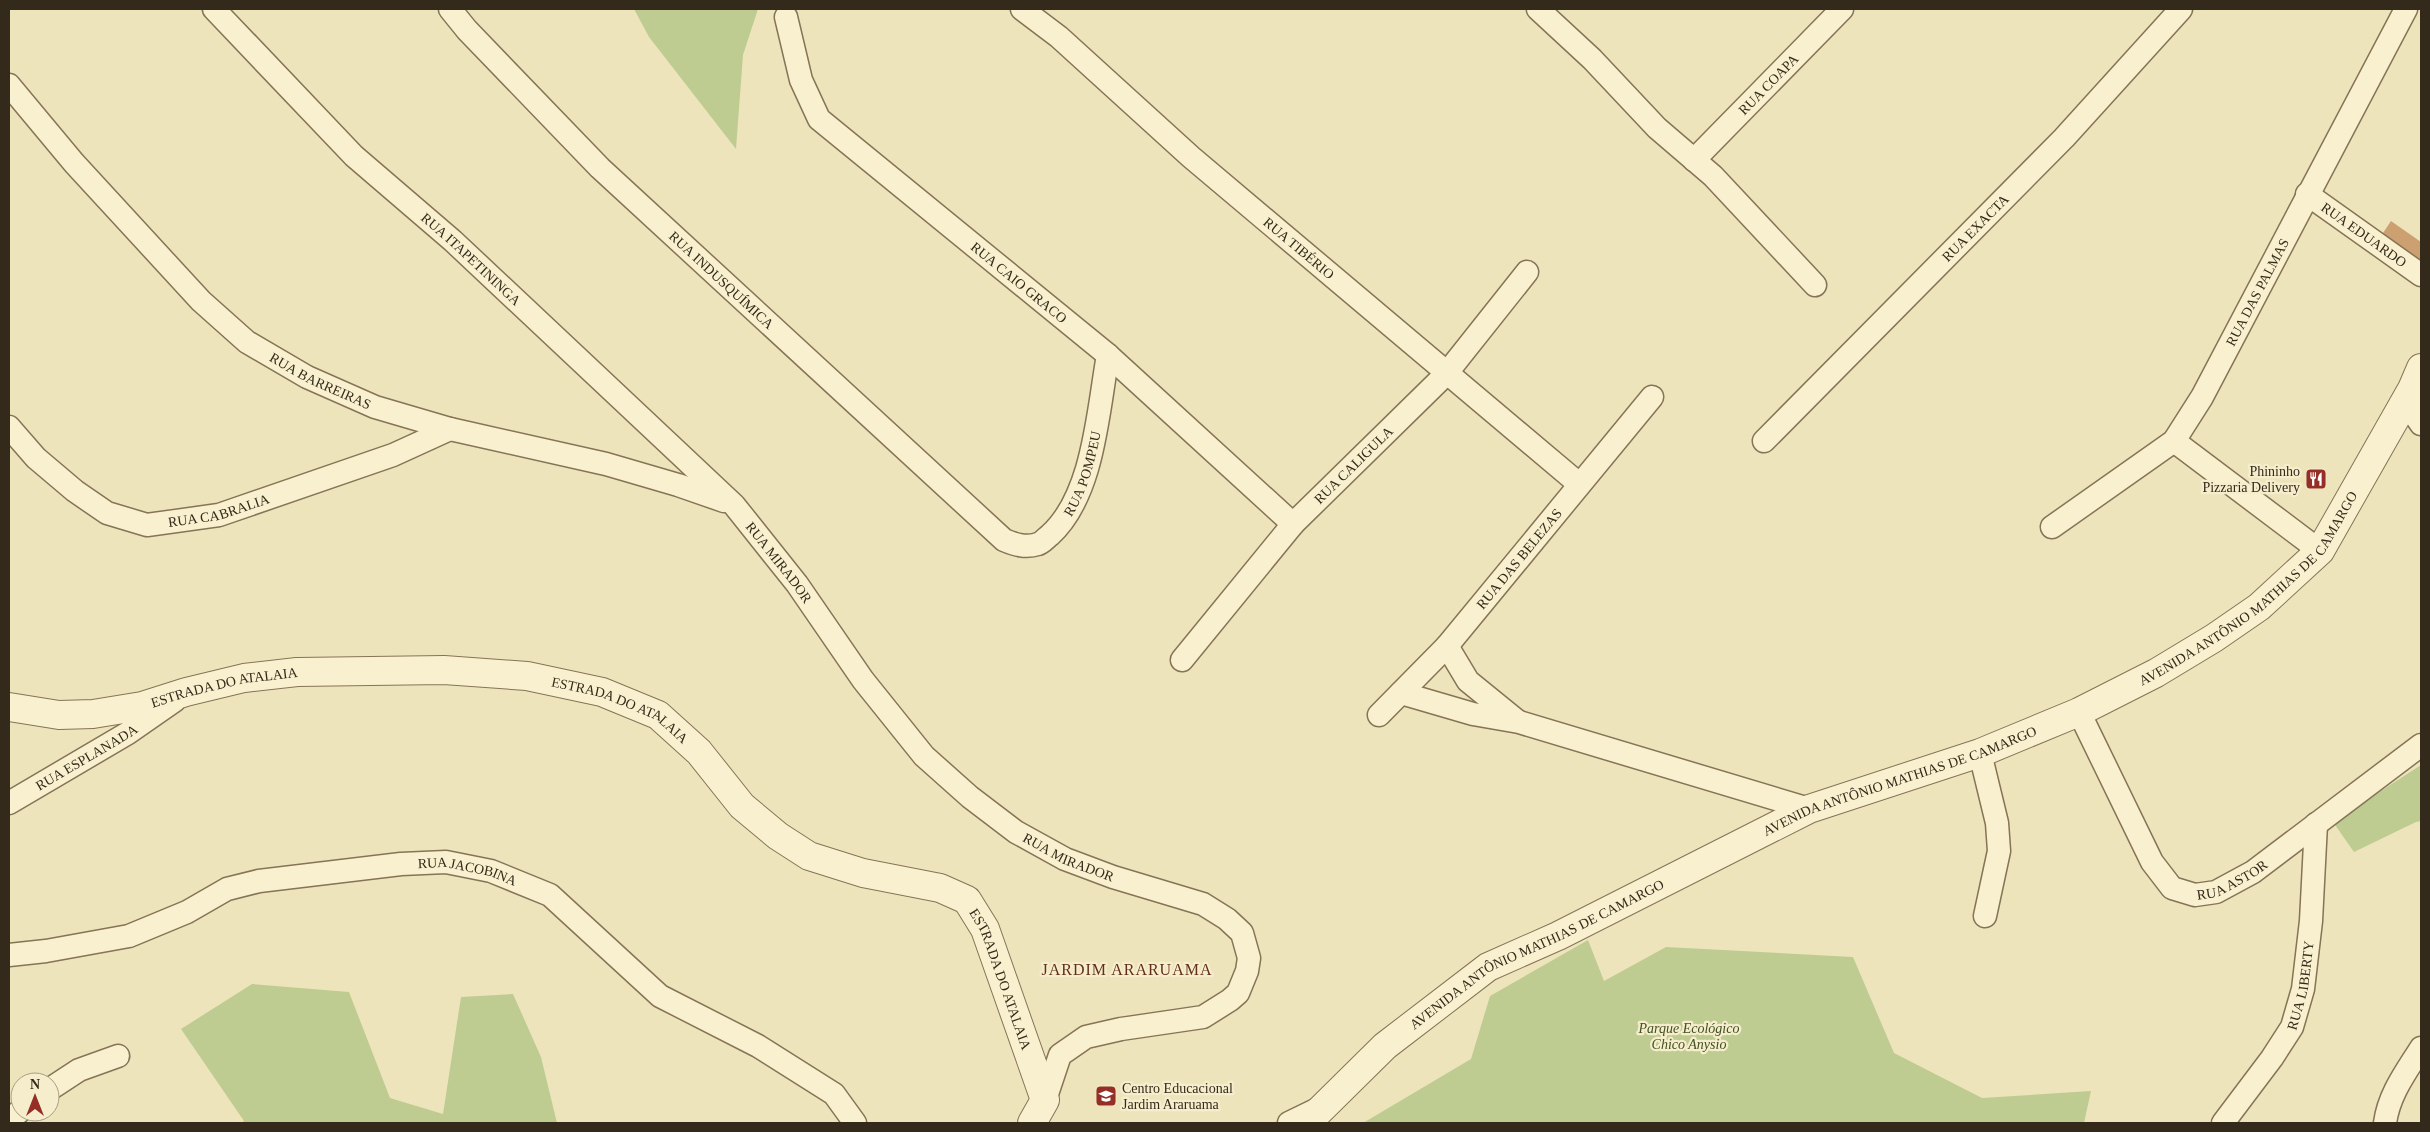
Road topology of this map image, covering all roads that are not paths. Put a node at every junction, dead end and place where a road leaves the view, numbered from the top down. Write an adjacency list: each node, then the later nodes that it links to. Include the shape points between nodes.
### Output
1 (214, 9): 26 (street, RUA ITAPETININGA, via 354,156 453,241)
2 (450, 9): 29 (street, RUA INDUSQUÍMICA, via 600,168)
3 (1022, 9): 17 (street, RUA TIBÉRIO, via 1059,37 1191,157)
4 (1842, 9): 11 (street, RUA COAPA)
5 (2181, 9): 23 (street, RUA EXACTA, via 2064,138)
6 (2408, 9): 8 (street); 12 (street, RUA DAS PALMAS)
7 (1544, 10): 11 (street, via 1657,128)
8 (2421, 17)
9 (786, 18): 16 (street, RUA CAIO GRACO, via 801,80 819,119)
10 (9, 85): 22 (street, RUA BARREIRAS, via 74,164 202,301 247,342 307,377 375,407)
11 (1694, 160): 15 (street, via 1713,176)
12 (2307, 194): 14 (street, RUA EDUARDO); 24 (street, RUA DAS PALMAS, via 2202,396)
13 (1527, 272): 17 (street, RUA CALIGULA)
14 (2421, 275)
15 (1815, 285)
16 (1108, 354): 27 (street, RUA CAIO GRACO); 29 (street, RUA POMPEU, via 1084,483 1073,506 1058,528 1040,544 1022,547)
17 (1446, 374): 25 (street, RUA TIBÉRIO); 27 (street, RUA CALIGULA)
18 (2415, 385): 20 (street); 30 (street, AVENIDA ANTÔNIO MATHIAS DE CAMARGO)
19 (1652, 397): 25 (street, RUA DAS BELEZAS)
20 (2421, 424)
21 (9, 427): 22 (street, RUA CABRALIA, via 36,458 75,491 106,512 147,525 219,514 393,455)
22 (450, 429): 26 (street, RUA BARREIRAS, via 606,464)
23 (1764, 440)
24 (2174, 441): 28 (street, RUA DAS PALMAS); 30 (street)
25 (1579, 484): 31 (street, RUA DAS BELEZAS)
26 (734, 505): 49 (street, RUA MIRADOR, via 797,584 869,688 924,756 970,797 1016,832 1065,859 1112,877 1203,904 1242,933 1249,958 1247,971 1238,992 1230,1000 1203,1018 1086,1037 1060,1055)
27 (1293, 524): 32 (street, RUA CALIGULA)
28 (2052, 526)
29 (1004, 540)
30 (2320, 551): 36 (street, AVENIDA ANTÔNIO MATHIAS DE CAMARGO, via 2260,607 2214,638)
31 (1447, 646): 34 (street, RUA DAS BELEZAS); 38 (street, via 1468,681)
32 (1182, 660)
33 (186, 692): 35 (street, ESTRADA DO ATALAIA, via 142,706 93,714 59,715); 41 (street, RUA ESPLANADA, via 128,733); 49 (street, ESTRADA DO ATALAIA, via 244,678 297,672 444,670 526,676 592,690 658,715 698,752 742,806 778,836 809,856 863,873 940,888 967,900 985,930)
34 (1402, 693): 37 (street, RUA DAS BELEZAS); 38 (street, via 1474,714)
35 (9, 707)
36 (2079, 712): 40 (street, AVENIDA ANTÔNIO MATHIAS DE CAMARGO); 43 (street, RUA ASTOR, via 2152,862 2172,888 2195,895 2216,892 2252,872)
37 (1378, 715)
38 (1519, 722): 42 (street)
39 (2421, 745): 43 (street, RUA ASTOR)
40 (1980, 753): 42 (street, AVENIDA ANTÔNIO MATHIAS DE CAMARGO); 44 (street, via 1997,823 1999,851)
41 (9, 803)
42 (1809, 809): 50 (street, AVENIDA ANTÔNIO MATHIAS DE CAMARGO, via 1558,936 1488,967 1385,1046)
43 (2316, 824): 53 (street, RUA LIBERTY, via 2311,921 2303,989 2292,1027)
44 (1985, 916)
45 (9, 955): 51 (street, RUA JACOBINA, via 129,936 187,912 227,889 259,881 401,864 446,862 491,872 550,895 660,996 758,1046 834,1094)
46 (2421, 1048): 54 (street, via 2397,1086 2387,1107)
47 (118, 1056): 48 (street, via 79,1070)
48 (60, 1082)
49 (1038, 1112)
50 (1314, 1115): 52 (street)
51 (856, 1123)
52 (1289, 1123)
53 (2223, 1123)
54 (2385, 1123)

